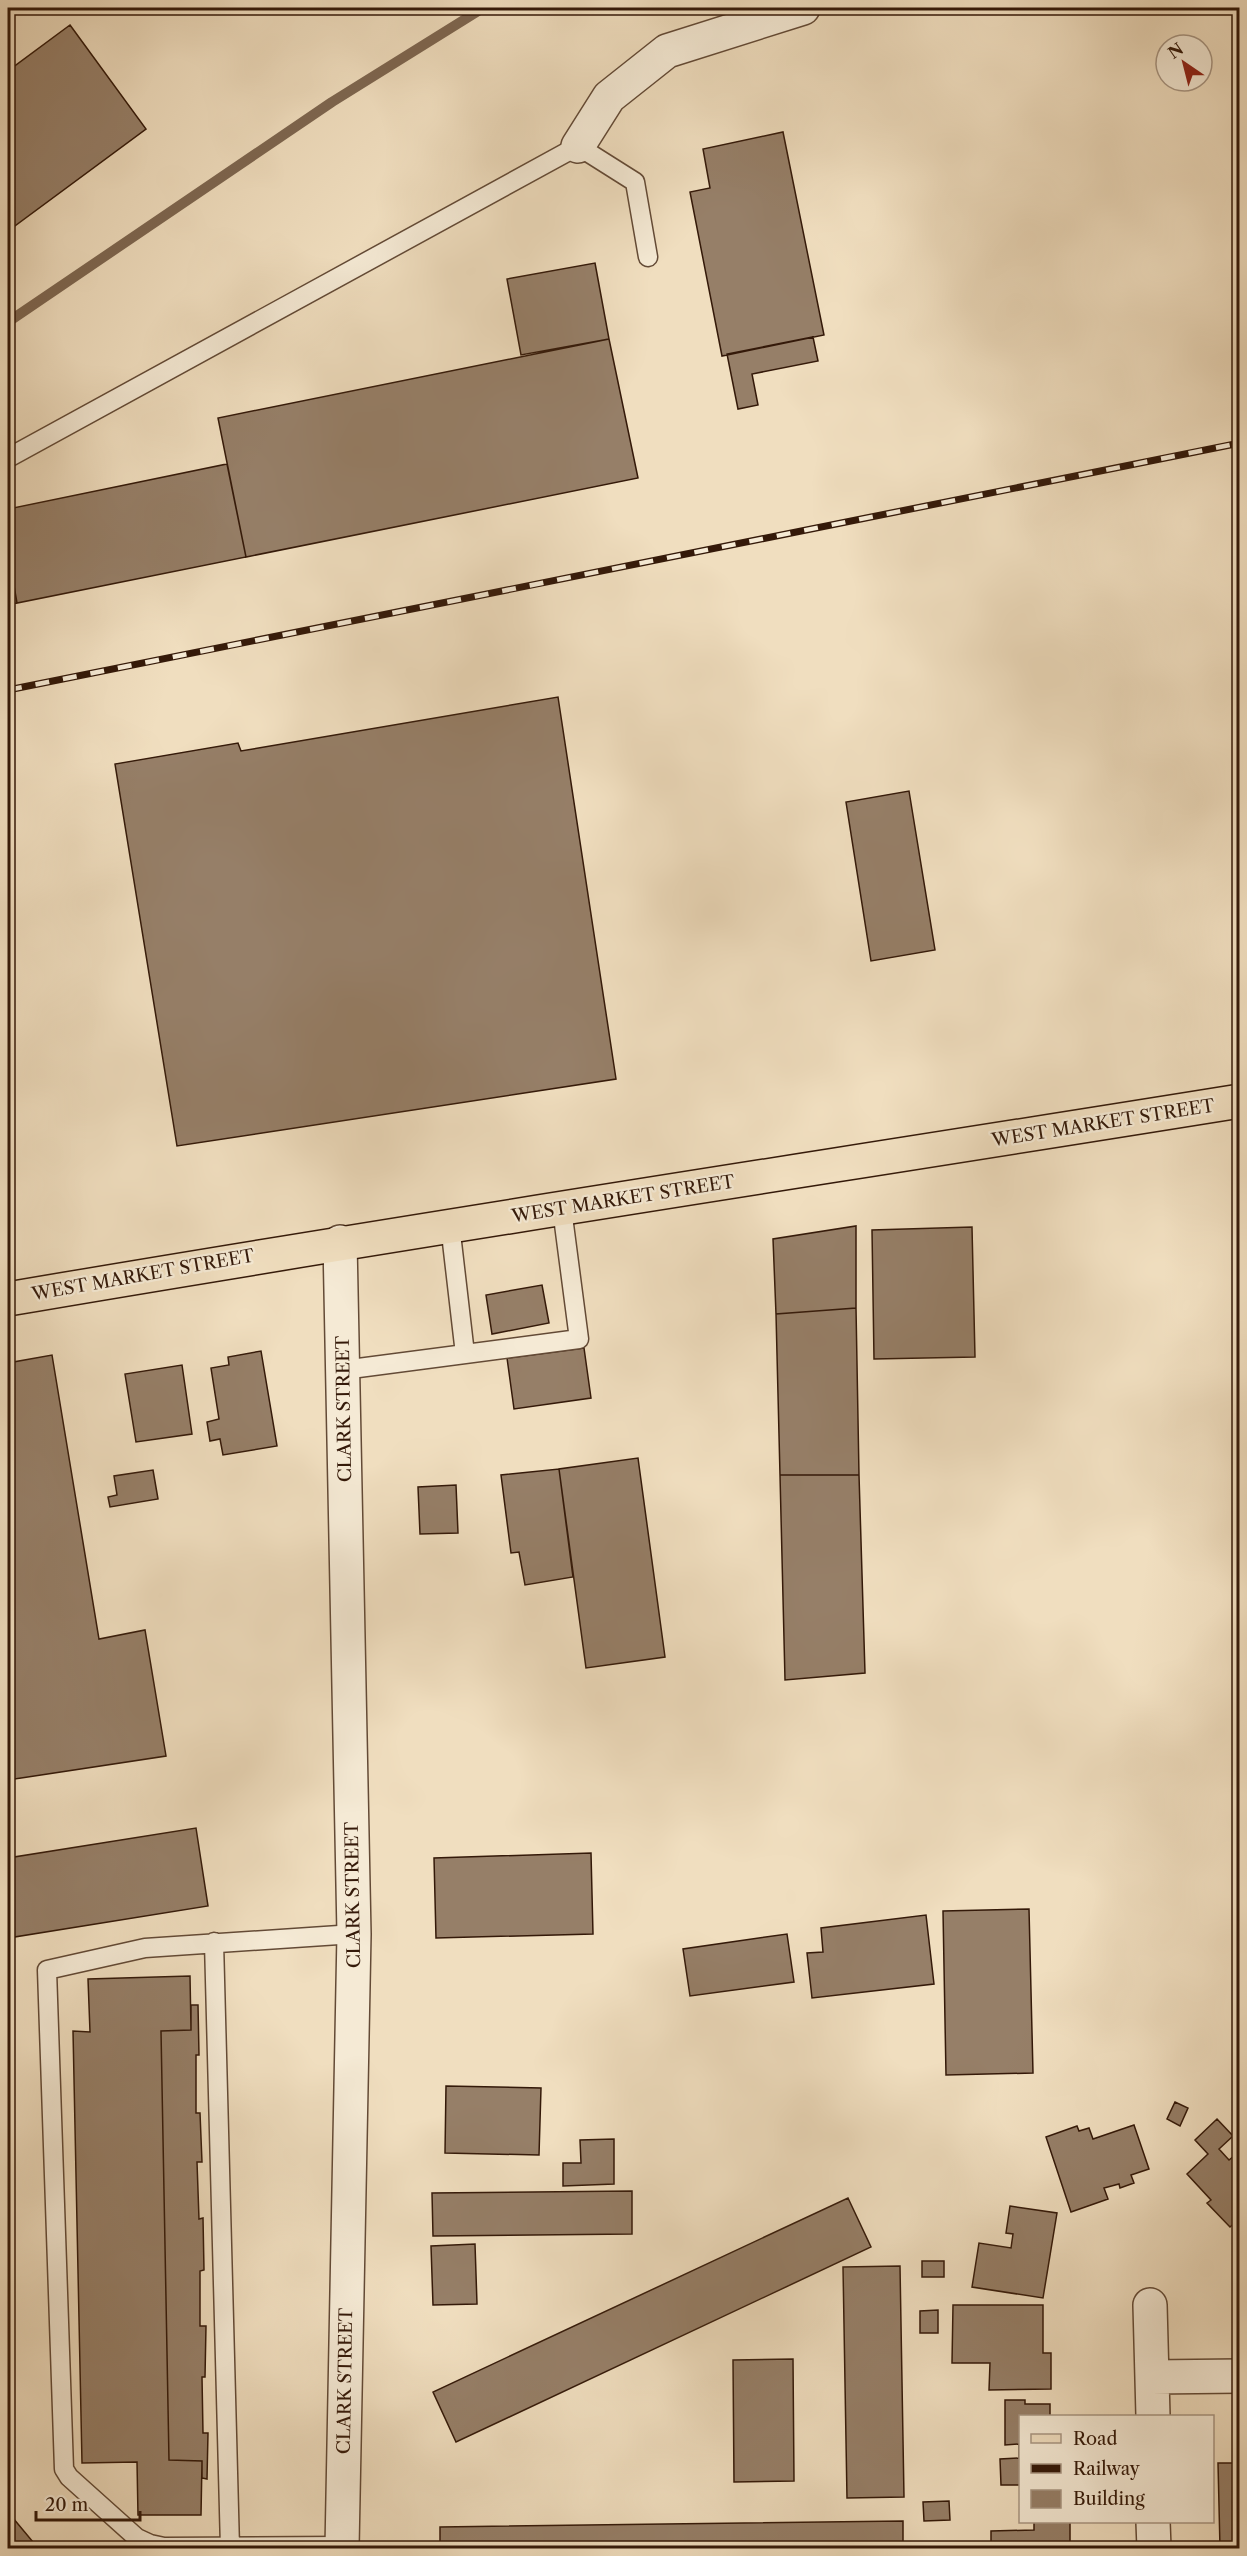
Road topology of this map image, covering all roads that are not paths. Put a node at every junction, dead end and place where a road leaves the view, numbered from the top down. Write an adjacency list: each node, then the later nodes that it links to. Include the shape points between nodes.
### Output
1 (803, 8): 2 (street, via 667,51 609,97)
2 (578, 146): 3 (lane, via 635,182); 4 (lane)
3 (648, 257)
4 (8, 458)
5 (1239, 1101): 6 (main road, WEST MARKET STREET)
6 (562, 1209): 7 (main road, WEST MARKET STREET); 10 (lane, via 579,1339)
7 (450, 1225): 8 (main road, WEST MARKET STREET); 10 (lane)
8 (340, 1242): 9 (main road, WEST MARKET STREET); 11 (street, CLARK STREET)
9 (8, 1299)
10 (465, 1354): 11 (lane)
11 (343, 1370): 12 (street, CLARK STREET)
12 (354, 1934): 13 (lane); 20 (street, CLARK STREET)
13 (214, 1942): 19 (lane); 19 (lane, via 145,1948 47,1970 64,2469 137,2538 164,2547)
14 (1150, 2305): 16 (street)
15 (1239, 2376): 16 (street)
16 (1152, 2377): 17 (street)
17 (1153, 2415)
18 (1153, 2523): 21 (street)
19 (230, 2547): 20 (lane)
20 (342, 2547)
21 (1154, 2548)

